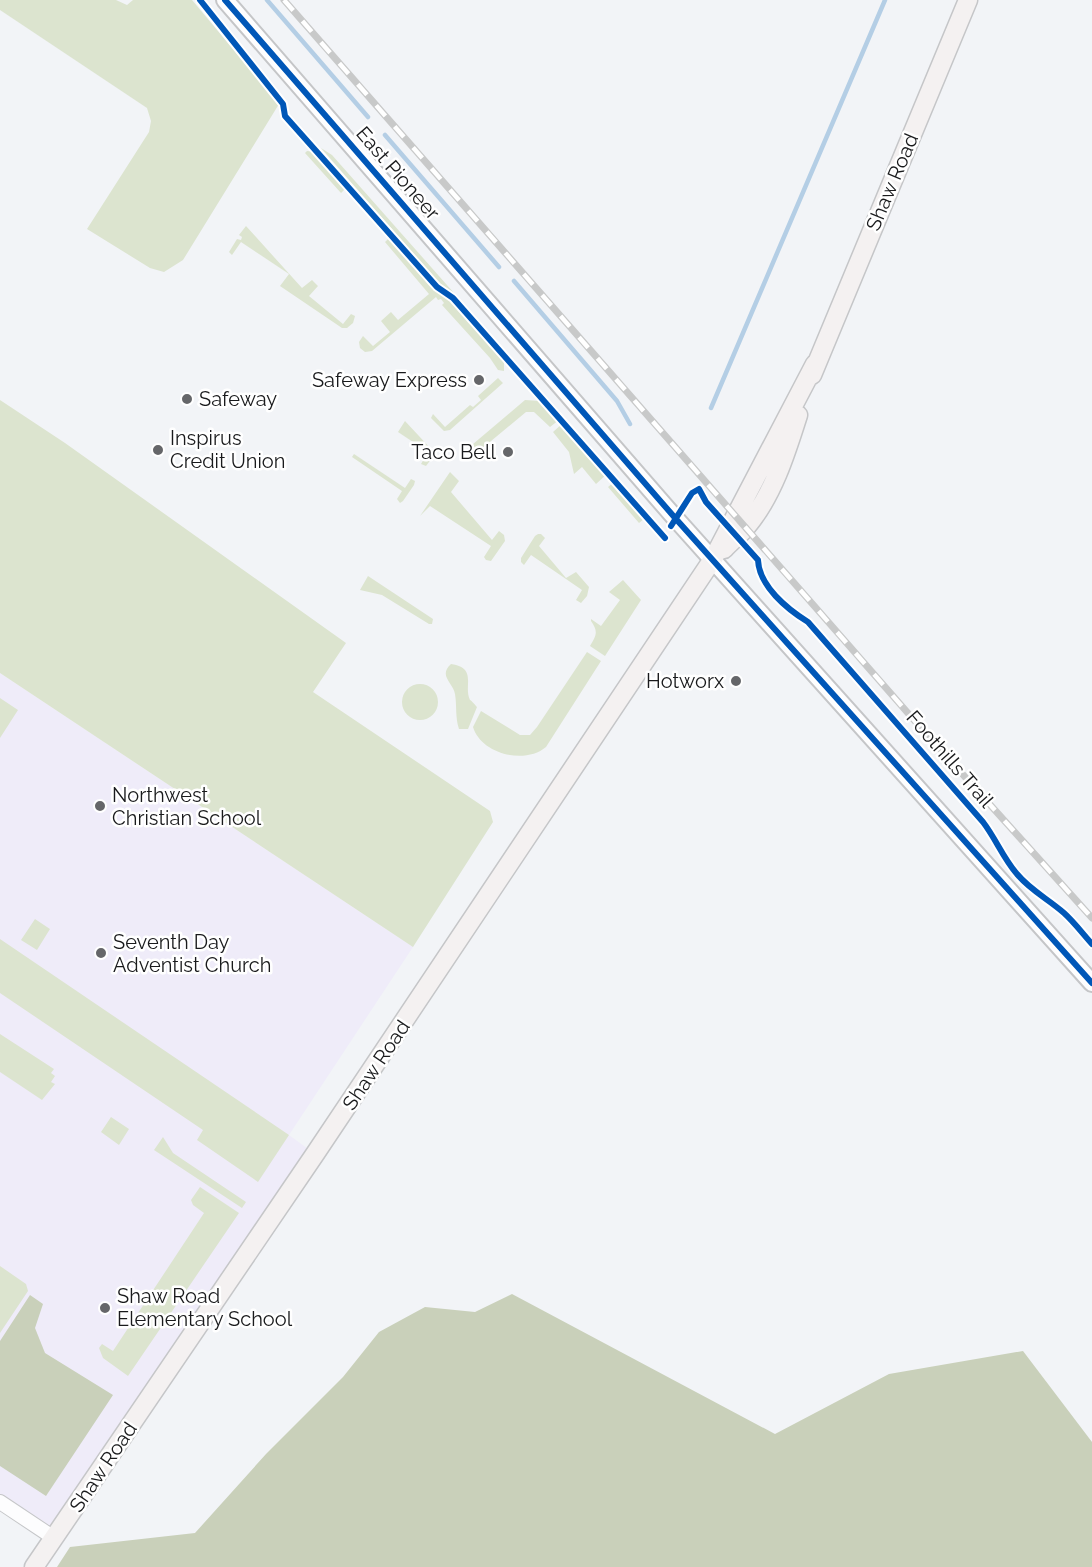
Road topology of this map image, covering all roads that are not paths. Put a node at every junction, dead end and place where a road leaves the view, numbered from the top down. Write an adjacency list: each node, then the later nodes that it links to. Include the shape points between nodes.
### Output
1 (225, 0): 3 (street, East Pioneer)
2 (968, 0): 3 (main road, Shaw Road, via 815,364 771,486 747,527)
3 (712, 560): 4 (street); 6 (main road, Shaw Road)
4 (1092, 983)
5 (0, 1502): 6 (street)
6 (54, 1538): 7 (main road, Shaw Road)
7 (34, 1567)

